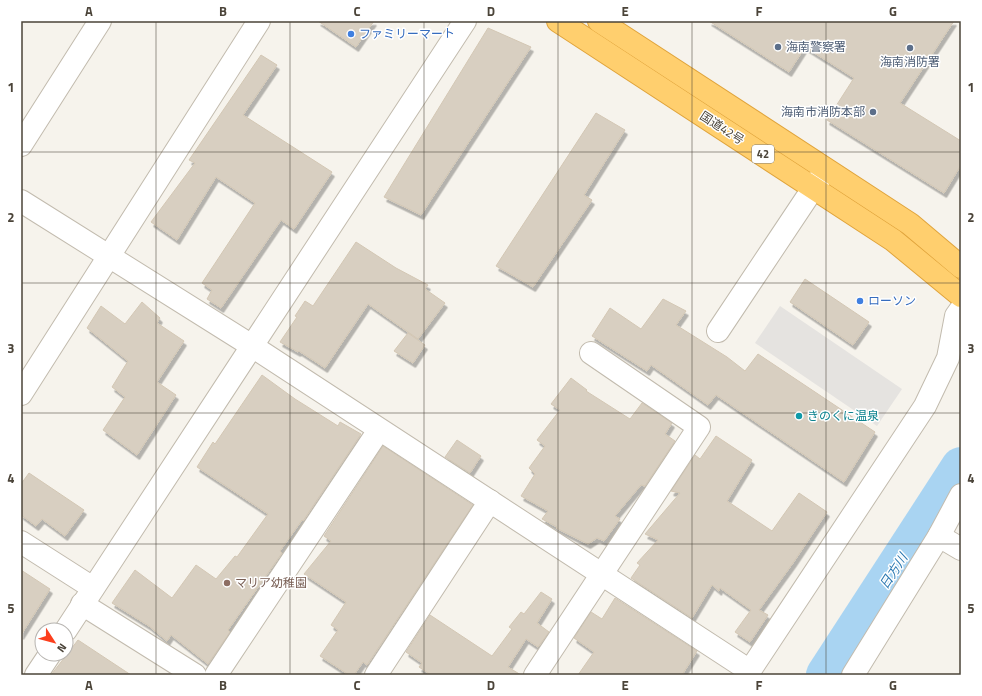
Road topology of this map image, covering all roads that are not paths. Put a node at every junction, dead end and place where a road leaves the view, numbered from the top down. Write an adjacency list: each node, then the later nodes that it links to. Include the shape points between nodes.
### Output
1 (100, 21): 6 (street)
2 (259, 21): 10 (street)
3 (465, 21): 15 (street)
4 (558, 21): 8 (highway, 国道42号 / 42)
5 (599, 21): 7 (highway, 国道42号 / 42)
6 (21, 145)
7 (825, 169): 8 (street); 11 (highway, 国道42号 / 42, via 910,224)
8 (813, 187): 12 (highway, 国道42号 / 42, via 894,240); 14 (street)
9 (21, 201): 10 (street)
10 (108, 256): 15 (street); 17 (street)
11 (961, 267)
12 (961, 296)
13 (961, 309): 28 (street, via 956,316 948,358 925,406)
14 (718, 331)
15 (252, 346): 18 (street); 25 (street)
16 (591, 353): 24 (street, via 699,427)
17 (21, 394)
18 (379, 430): 20 (street); 31 (street)
19 (961, 495): 21 (street)
20 (490, 501): 24 (street); 32 (street)
21 (939, 536): 23 (street); 34 (street)
22 (21, 542): 25 (street)
23 (961, 549)
24 (601, 574): 28 (street); 33 (street)
25 (88, 596): 26 (street); 30 (street)
26 (71, 622)
27 (45, 662): 29 (street)
28 (748, 673)
29 (36, 675)
30 (195, 675)
31 (216, 675)
32 (376, 675)
33 (535, 675)
34 (853, 675)

